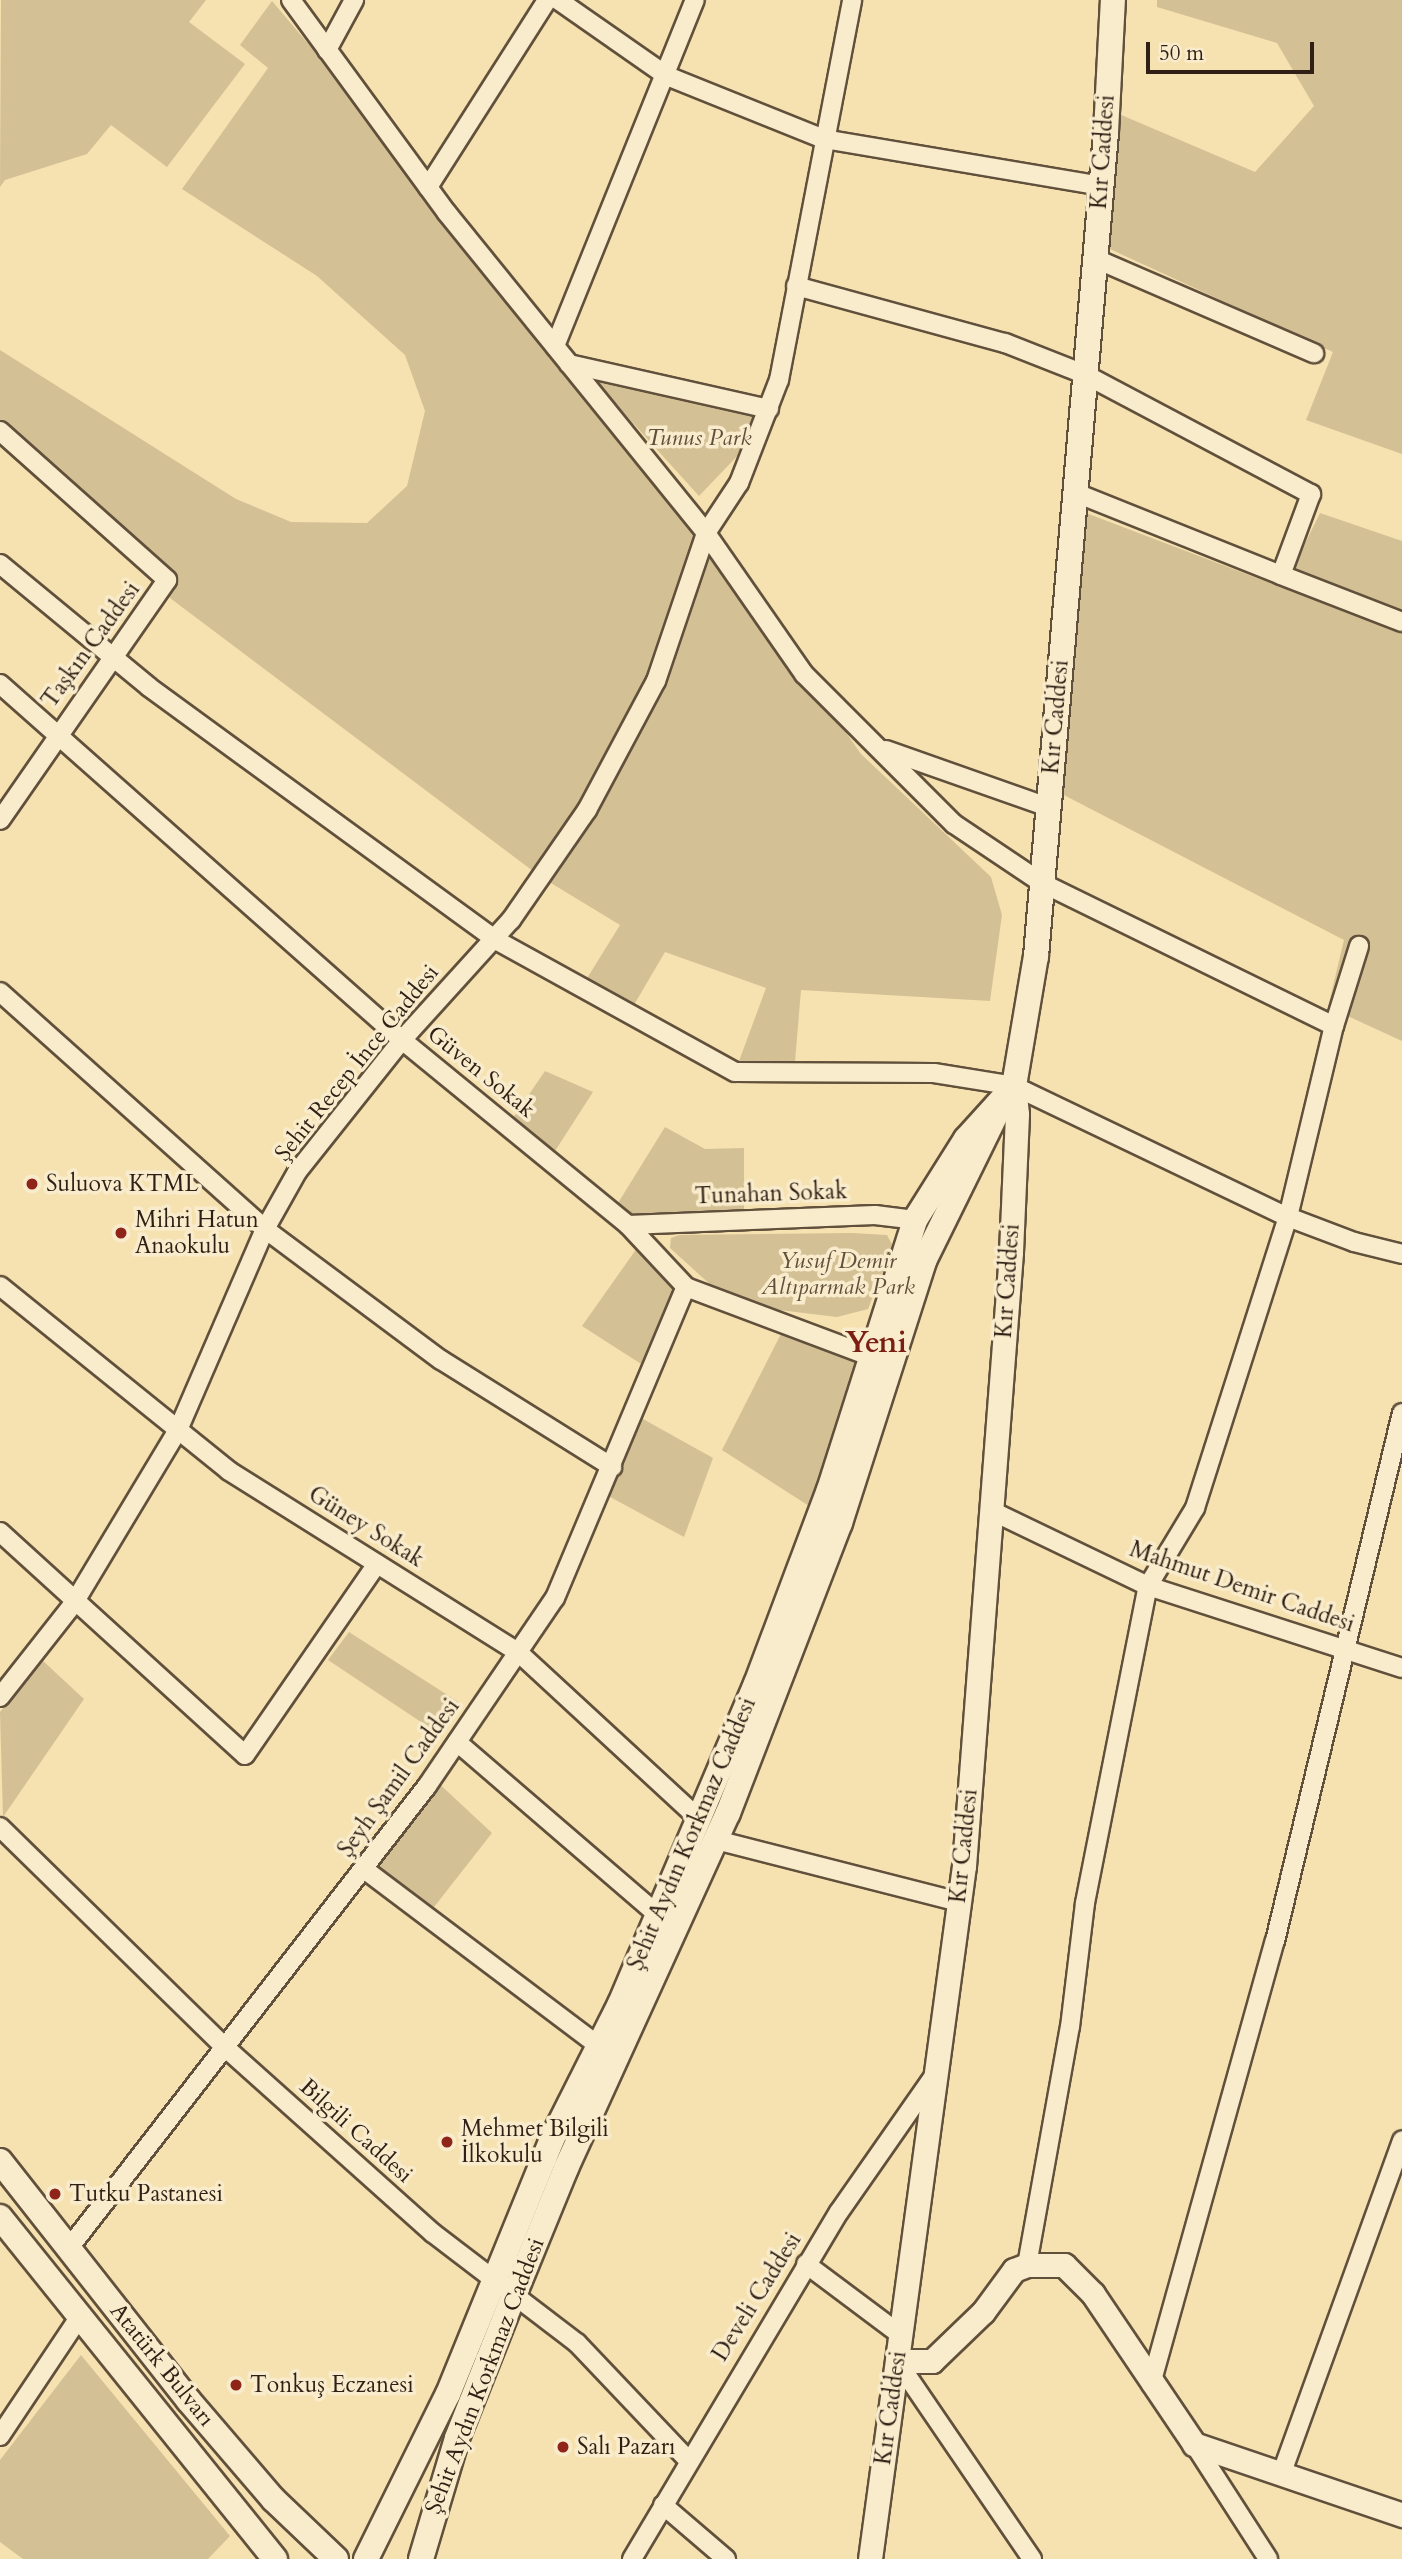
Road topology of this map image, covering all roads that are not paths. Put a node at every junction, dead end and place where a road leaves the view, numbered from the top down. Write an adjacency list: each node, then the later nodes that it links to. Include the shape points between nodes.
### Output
1 (291, 0): 8 (street)
2 (354, 0): 8 (street)
3 (547, 0): 12 (street)
4 (558, 0): 9 (street)
5 (695, 0): 9 (street)
6 (852, 0): 10 (street, Şehit Recep İnce Caddesi)
7 (1113, 0): 11 (main road, Kır Caddesi)
8 (327, 50): 12 (street)
9 (667, 76): 10 (street); 15 (street)
10 (824, 139): 11 (street); 14 (street, Şehit Recep İnce Caddesi)
11 (1101, 186): 13 (main road, Kır Caddesi)
12 (428, 187): 15 (street)
13 (1094, 258): 16 (street); 18 (main road, Kır Caddesi)
14 (796, 286): 18 (street, via 1005,343); 19 (street, Şehit Recep İnce Caddesi)
15 (555, 346): 17 (street)
16 (1314, 353)
17 (569, 363): 19 (street); 22 (street)
18 (1084, 374): 21 (main road, Kır Caddesi); 24 (street, via 1311,494)
19 (769, 410): 22 (street, Şehit Recep İnce Caddesi, via 738,483)
20 (0, 431): 26 (street, Taşkın Caddesi, via 167,580)
21 (1074, 492): 24 (street); 30 (main road, Kır Caddesi)
22 (706, 533): 29 (street, via 804,674); 33 (street, Şehit Recep İnce Caddesi, via 656,681 587,810)
23 (0, 564): 26 (street)
24 (1281, 575): 25 (street)
25 (1402, 622)
26 (111, 658): 28 (street, Taşkın Caddesi); 33 (street)
27 (0, 684): 28 (street, Güven Sokak)
28 (56, 735): 31 (street, Taşkın Caddesi); 37 (street, Güven Sokak)
29 (882, 749): 30 (street); 32 (street, via 954,824)
30 (1048, 807): 32 (main road, Kır Caddesi)
31 (0, 820)
32 (1042, 883): 36 (street); 38 (main road, Kır Caddesi, via 1036,956)
33 (494, 939): 37 (street, Şehit Recep İnce Caddesi); 38 (street, via 735,1072 934,1073)
34 (1359, 946): 36 (street)
35 (0, 992): 43 (street)
36 (1334, 1026): 40 (street)
37 (402, 1040): 42 (street, Güven Sokak); 43 (street, Şehit Recep İnce Caddesi, via 297,1172)
38 (1013, 1086): 39 (main road, Şehit Aydın Korkmaz Caddesi); 40 (street); 51 (street, Kır Caddesi, via 1017,1114 1011,1252)
39 (999, 1107): 41 (main road, Şehit Aydın Korkmaz Caddesi, via 966,1139); 63 (main road, Şehit Aydın Korkmaz Caddesi, via 924,1261 833,1542)
40 (1288, 1217): 44 (street); 54 (street, via 1195,1508)
41 (915, 1220): 42 (street, Tunahan Sokak, via 875,1215); 47 (main road, Şehit Aydın Korkmaz Caddesi)
42 (628, 1225): 46 (street, Güven Sokak)
43 (265, 1229): 49 (street, Şehit Recep İnce Caddesi); 50 (street, via 441,1360)
44 (1402, 1254)
45 (0, 1286): 49 (street, Güney Sokak)
46 (686, 1287): 47 (street, Güven Sokak); 50 (street, Şeyh Şamil Caddesi)
47 (870, 1356): 61 (main road, Şehit Aydın Korkmaz Caddesi, via 829,1490 756,1684)
48 (1402, 1413): 56 (street)
49 (178, 1430): 53 (street, Güney Sokak, via 229,1471); 55 (street, Şehit Recep İnce Caddesi)
50 (612, 1467): 57 (street, Şeyh Şamil Caddesi, via 555,1598)
51 (992, 1511): 54 (street, Mahmut Demir Caddesi); 65 (street, Kır Caddesi)
52 (0, 1532): 55 (street)
53 (377, 1564): 55 (street, via 245,1755); 57 (street, Güney Sokak)
54 (1148, 1586): 56 (street, Mahmut Demir Caddesi); 75 (street, via 1085,1903 1070,2027)
55 (74, 1603): 59 (street, Şehit Recep İnce Caddesi)
56 (1345, 1648): 58 (street, Mahmut Demir Caddesi); 80 (street, via 1275,1941)
57 (518, 1652): 60 (street, Şeyh Şamil Caddesi); 61 (street, Güney Sokak)
58 (1402, 1668)
59 (0, 1697)
60 (457, 1742): 64 (street, Şeyh Şamil Caddesi); 66 (street)
61 (698, 1818): 66 (main road, Şehit Aydın Korkmaz Caddesi)
62 (0, 1827): 68 (street, Bilgili Caddesi)
63 (716, 1839): 65 (street); 76 (main road, Şehit Aydın Korkmaz Caddesi, via 566,2168)
64 (364, 1869): 67 (street); 68 (street, Şeyh Şamil Caddesi)
65 (959, 1902): 69 (street, Kır Caddesi)
66 (658, 1914): 67 (main road, Şehit Aydın Korkmaz Caddesi)
67 (599, 2046): 76 (main road, Şehit Aydın Korkmaz Caddesi, via 553,2137)
68 (227, 2049): 73 (street, Şeyh Şamil Caddesi); 76 (street, Bilgili Caddesi, via 433,2233)
69 (938, 2069): 74 (street, Develi Caddesi); 78 (street, Kır Caddesi)
70 (1402, 2140): 84 (street)
71 (0, 2161): 73 (main road, Atatürk Bulvarı)
72 (0, 2217): 77 (main road, Atatürk Bulvarı)
73 (69, 2248): 88 (main road, Atatürk Bulvarı, via 273,2499)
74 (806, 2264): 78 (street); 83 (street, Develi Caddesi)
75 (1027, 2265): 79 (street, via 1014,2270 983,2312 932,2361); 80 (street, via 1064,2265 1093,2294)
76 (504, 2288): 83 (street, Bilgili Caddesi, via 577,2343); 89 (main road, Şehit Aydın Korkmaz Caddesi); 90 (main road, Şehit Aydın Korkmaz Caddesi)
77 (80, 2316): 81 (street); 87 (main road, Atatürk Bulvarı)
78 (901, 2335): 79 (street, Kır Caddesi)
79 (897, 2361): 93 (street, Kır Caddesi); 94 (street)
80 (1151, 2384): 82 (street)
81 (0, 2436)
82 (1194, 2444): 84 (street); 95 (street)
83 (689, 2460): 85 (street, Develi Caddesi)
84 (1281, 2475): 86 (street)
85 (663, 2505): 91 (street, Develi Caddesi); 92 (street)
86 (1402, 2515)
87 (275, 2559)
88 (336, 2559)
89 (366, 2559)
90 (421, 2559)
91 (632, 2559)
92 (726, 2559)
93 (870, 2559)
94 (1032, 2559)
95 (1268, 2559)

